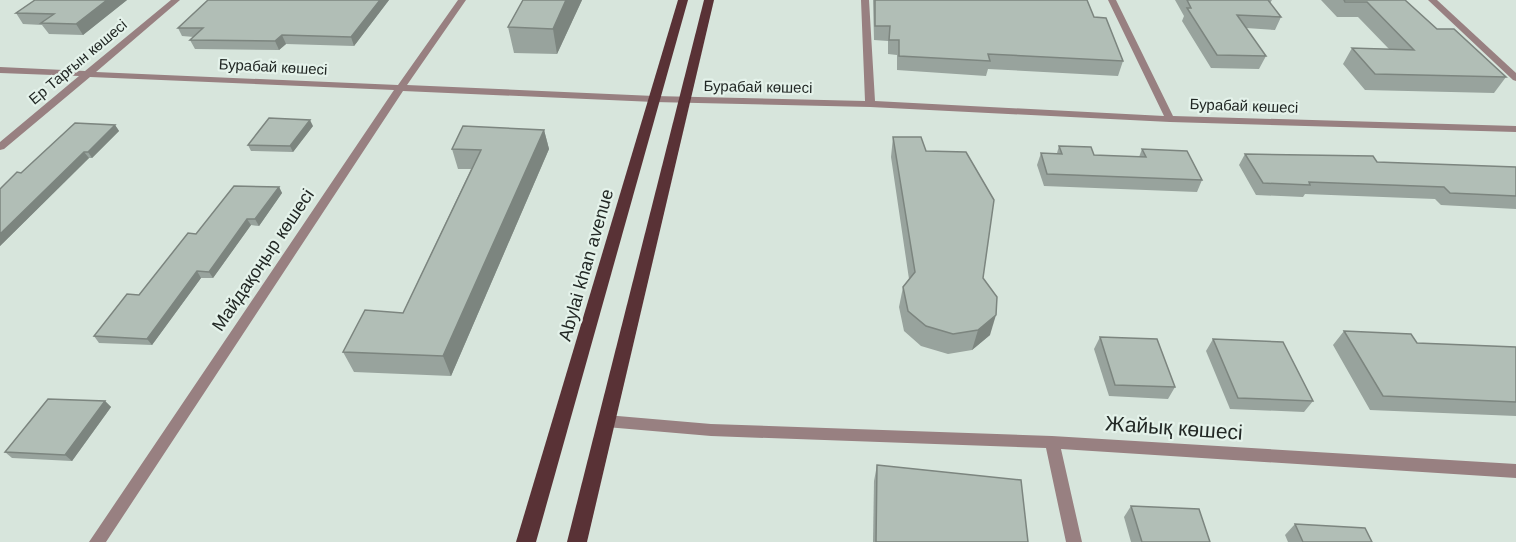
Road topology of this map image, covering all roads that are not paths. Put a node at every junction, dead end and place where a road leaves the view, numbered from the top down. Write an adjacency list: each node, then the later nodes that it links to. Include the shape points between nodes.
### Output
1 (176, 0): 9 (street, Ер Тарғын көшесі)
2 (462, 0): 11 (street, Майдақоңыр көшесі)
3 (683, 0): 12 (main road, Abylai khan avenue)
4 (709, 0): 13 (main road)
5 (865, 0): 14 (street)
6 (1112, 0): 15 (street)
7 (1432, 0): 10 (street)
8 (0, 70): 9 (street, Бурабай көшесі)
9 (87, 74): 11 (street, Бурабай көшесі); 17 (street, Ер Тарғын көшесі)
10 (1516, 78)
11 (400, 88): 12 (street, Бурабай көшесі); 21 (street, Майдақоңыр көшесі)
12 (654, 99): 13 (street, Бурабай көшесі); 22 (main road, Abylai khan avenue)
13 (684, 100): 14 (street, Бурабай көшесі); 18 (main road)
14 (870, 104): 15 (street, Бурабай көшесі)
15 (1170, 119): 16 (street, Бурабай көшесі)
16 (1516, 129)
17 (0, 147)
18 (606, 421): 19 (street, Жайық көшесі, via 711,430); 23 (main road)
19 (1052, 442): 20 (street, Жайық көшесі); 24 (street)
20 (1516, 471)
21 (97, 542)
22 (526, 542)
23 (577, 542)
24 (1074, 542)

